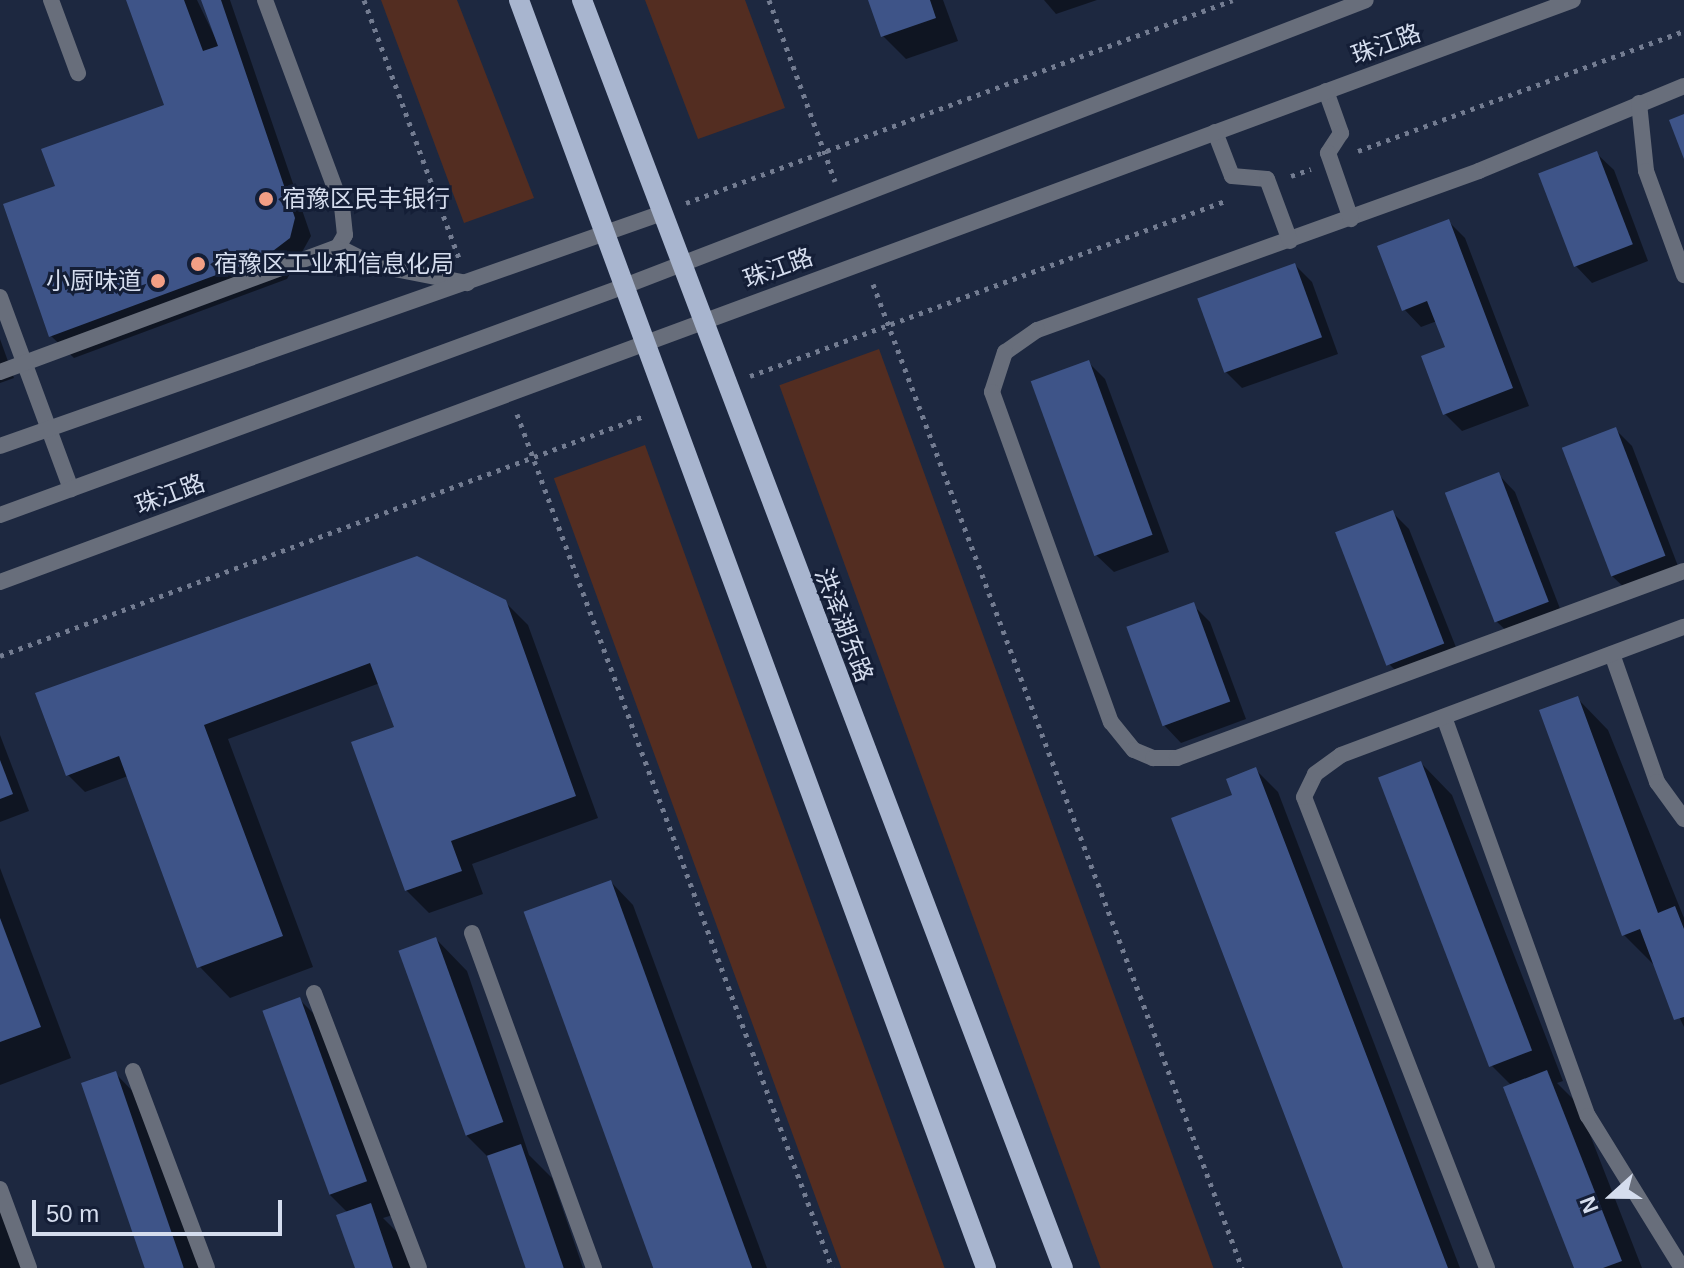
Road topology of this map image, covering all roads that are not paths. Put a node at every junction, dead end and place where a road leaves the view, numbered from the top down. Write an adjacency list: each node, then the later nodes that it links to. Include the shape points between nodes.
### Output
1 (51, 0): 7 (street)
2 (265, 0): 16 (street, via 342,207 345,235)
3 (519, 0): 14 (main road)
4 (582, 0): 12 (main road, 洪泽湖东路)
5 (1366, 0): 17 (street, 珠江路)
6 (1573, 0): 9 (street, 珠江路)
7 (78, 73)
8 (1684, 86): 10 (street)
9 (1326, 91): 11 (street, 珠江路); 13 (street, via 1341,133 1331,162)
10 (1639, 103): 13 (street); 18 (street, via 1646,171)
11 (1215, 132): 15 (street, via 1232,176 1270,184); 22 (street, 珠江路)
12 (659, 214): 14 (street); 17 (main road, 洪泽湖东路)
13 (1351, 219): 15 (street)
14 (603, 234): 19 (street); 20 (main road)
15 (1290, 241): 30 (street, via 1037,330 994,370 992,392 1111,722 1134,750 1177,758)
16 (338, 247): 19 (street, via 374,265); 24 (street)
17 (677, 265): 20 (street, 珠江路); 22 (main road, 洪泽湖东路)
18 (1684, 275)
19 (469, 284): 26 (street)
20 (622, 287): 23 (main road); 28 (street, 珠江路)
21 (0, 297): 24 (street)
22 (701, 323): 23 (street, 珠江路); 45 (main road, 洪泽湖东路)
23 (642, 344): 31 (street, 珠江路); 44 (main road)
24 (25, 363): 25 (street); 26 (street)
25 (0, 372)
26 (48, 428): 27 (street); 28 (street)
27 (0, 446)
28 (71, 489): 29 (street, 珠江路)
29 (0, 515)
30 (1684, 571)
31 (0, 582)
32 (1684, 627): 33 (street)
33 (1612, 654): 34 (street); 35 (street, via 1657,782)
34 (1444, 717): 46 (street, via 1341,755 1315,774 1304,797); 47 (street, via 1588,1116)
35 (1684, 819)
36 (472, 933): 43 (street)
37 (314, 993): 42 (street)
38 (133, 1071): 41 (street)
39 (0, 1189): 40 (street)
40 (29, 1268)
41 (207, 1268)
42 (419, 1268)
43 (594, 1268)
44 (986, 1268)
45 (1063, 1268)
46 (1487, 1268)
47 (1682, 1268)

